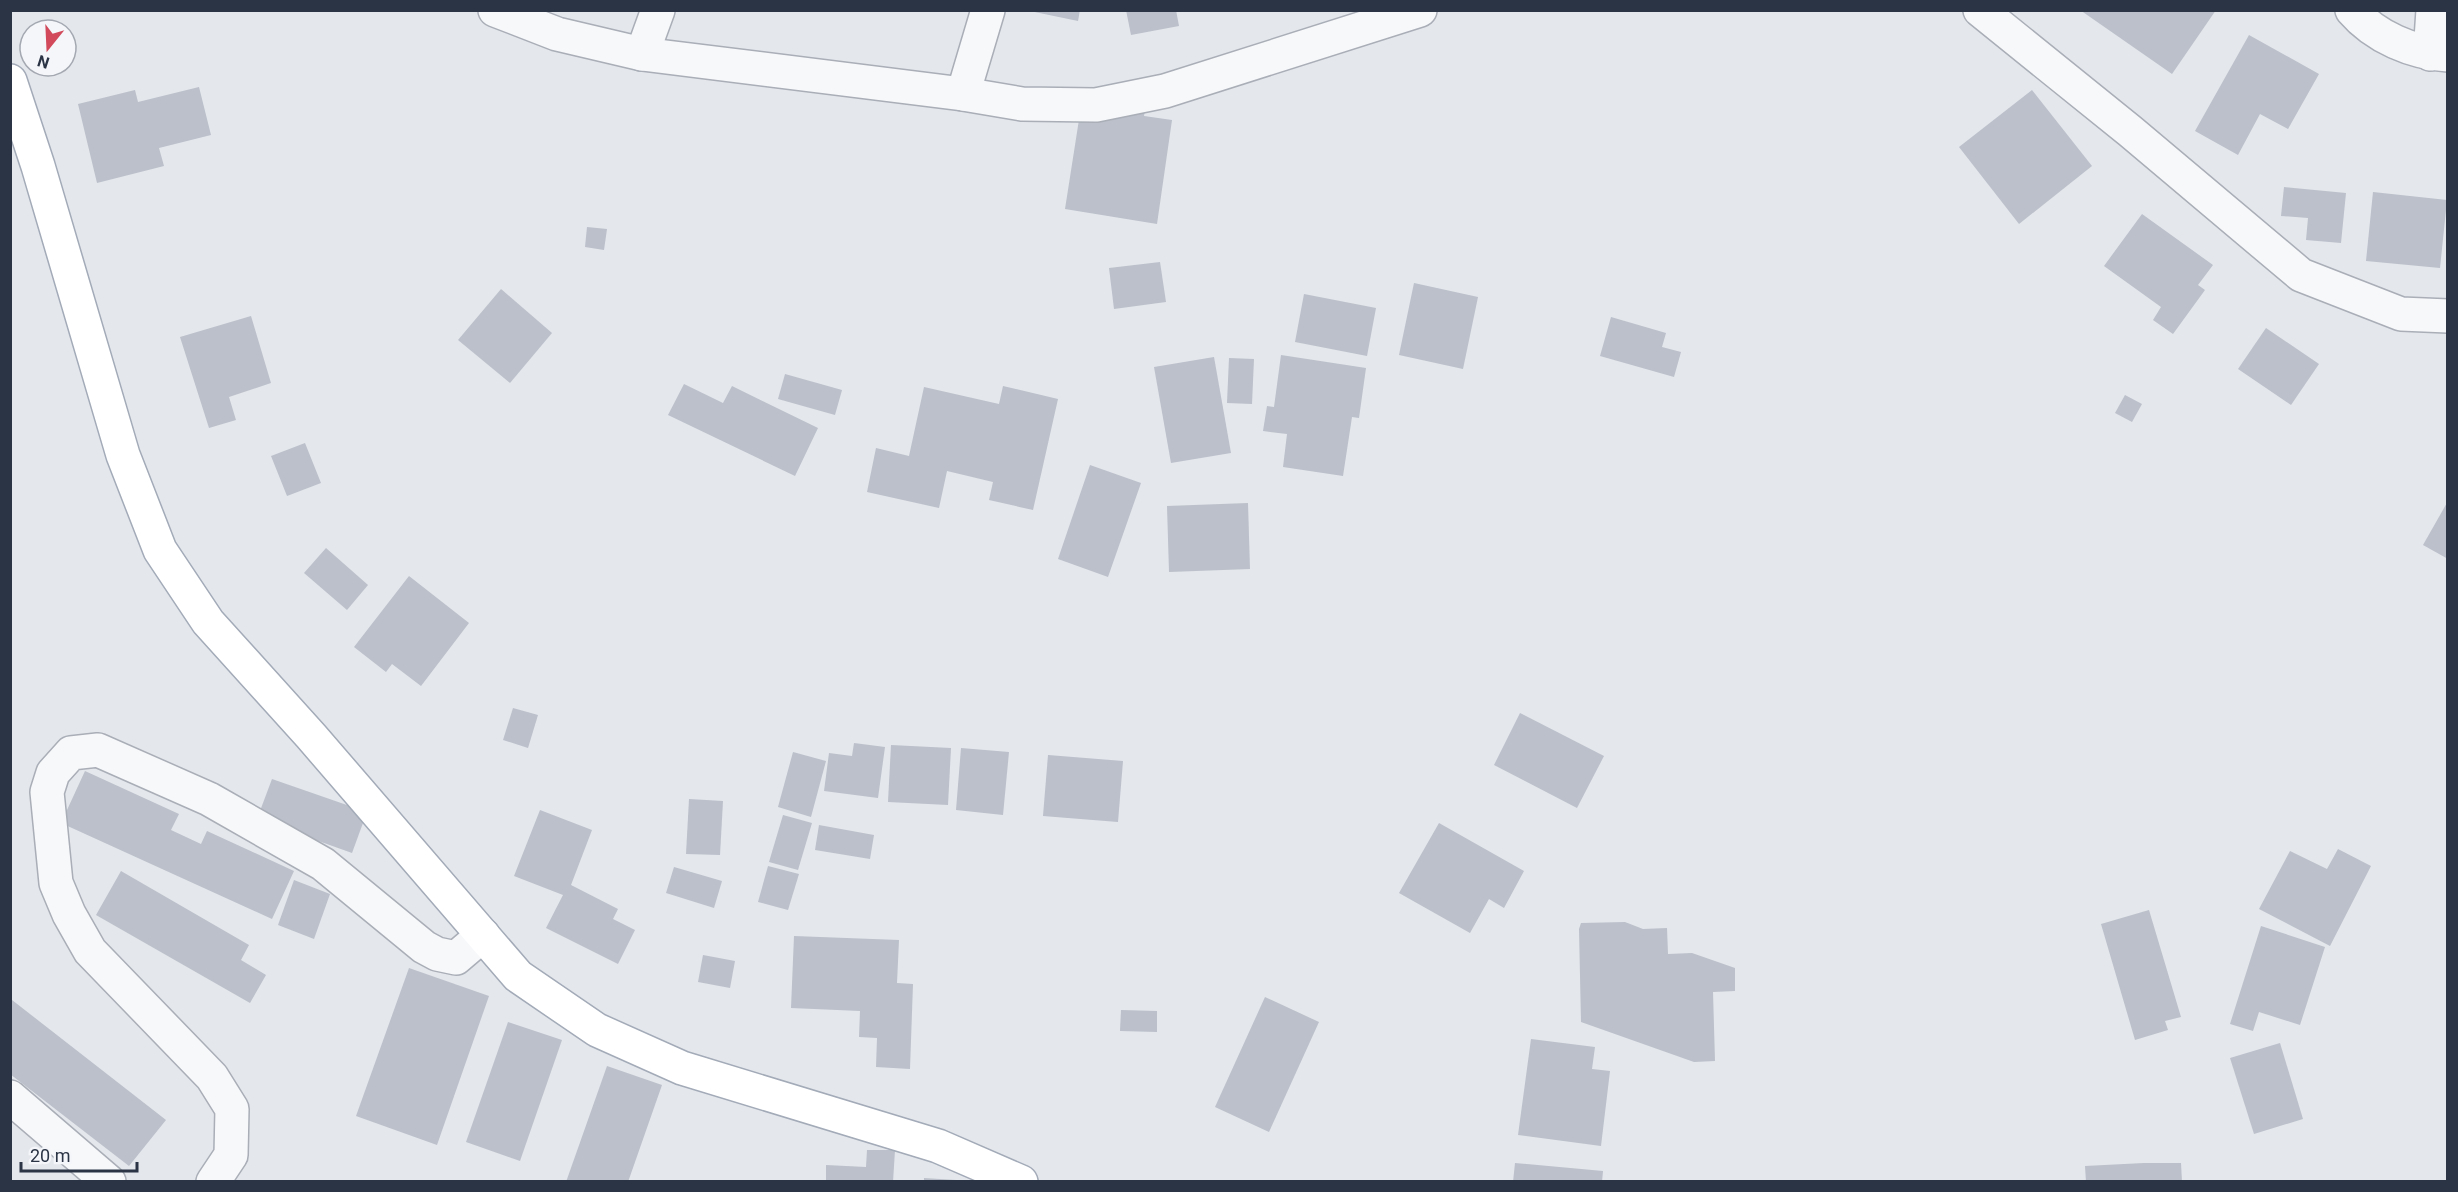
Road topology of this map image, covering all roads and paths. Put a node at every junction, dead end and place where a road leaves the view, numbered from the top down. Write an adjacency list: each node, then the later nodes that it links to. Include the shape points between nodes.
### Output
1 (495, 10): 8 (street, via 557,34)
2 (658, 10): 8 (street)
3 (988, 10): 11 (street)
4 (1420, 10): 11 (street, via 1165,91 1096,105 1022,104)
5 (1980, 10): 12 (street, via 2301,275 2401,314)
6 (2352, 10): 9 (street, via 2360,20 2392,41)
7 (2433, 10): 9 (street)
8 (642, 54): 11 (street)
9 (2439, 55)
10 (10, 81): 13 (main road, via 123,456 160,550 208,622)
11 (963, 94)
12 (2448, 316)
13 (483, 935): 16 (street, via 456,958 437,954 323,864 237,814 98,750 71,753 53,773 47,792 56,883 90,951 212,1077 232,1109 231,1155); 17 (main road, via 518,976 597,1030 682,1068 938,1146)
14 (10, 1097): 15 (street)
15 (109, 1182)
16 (213, 1182)
17 (1021, 1182)

